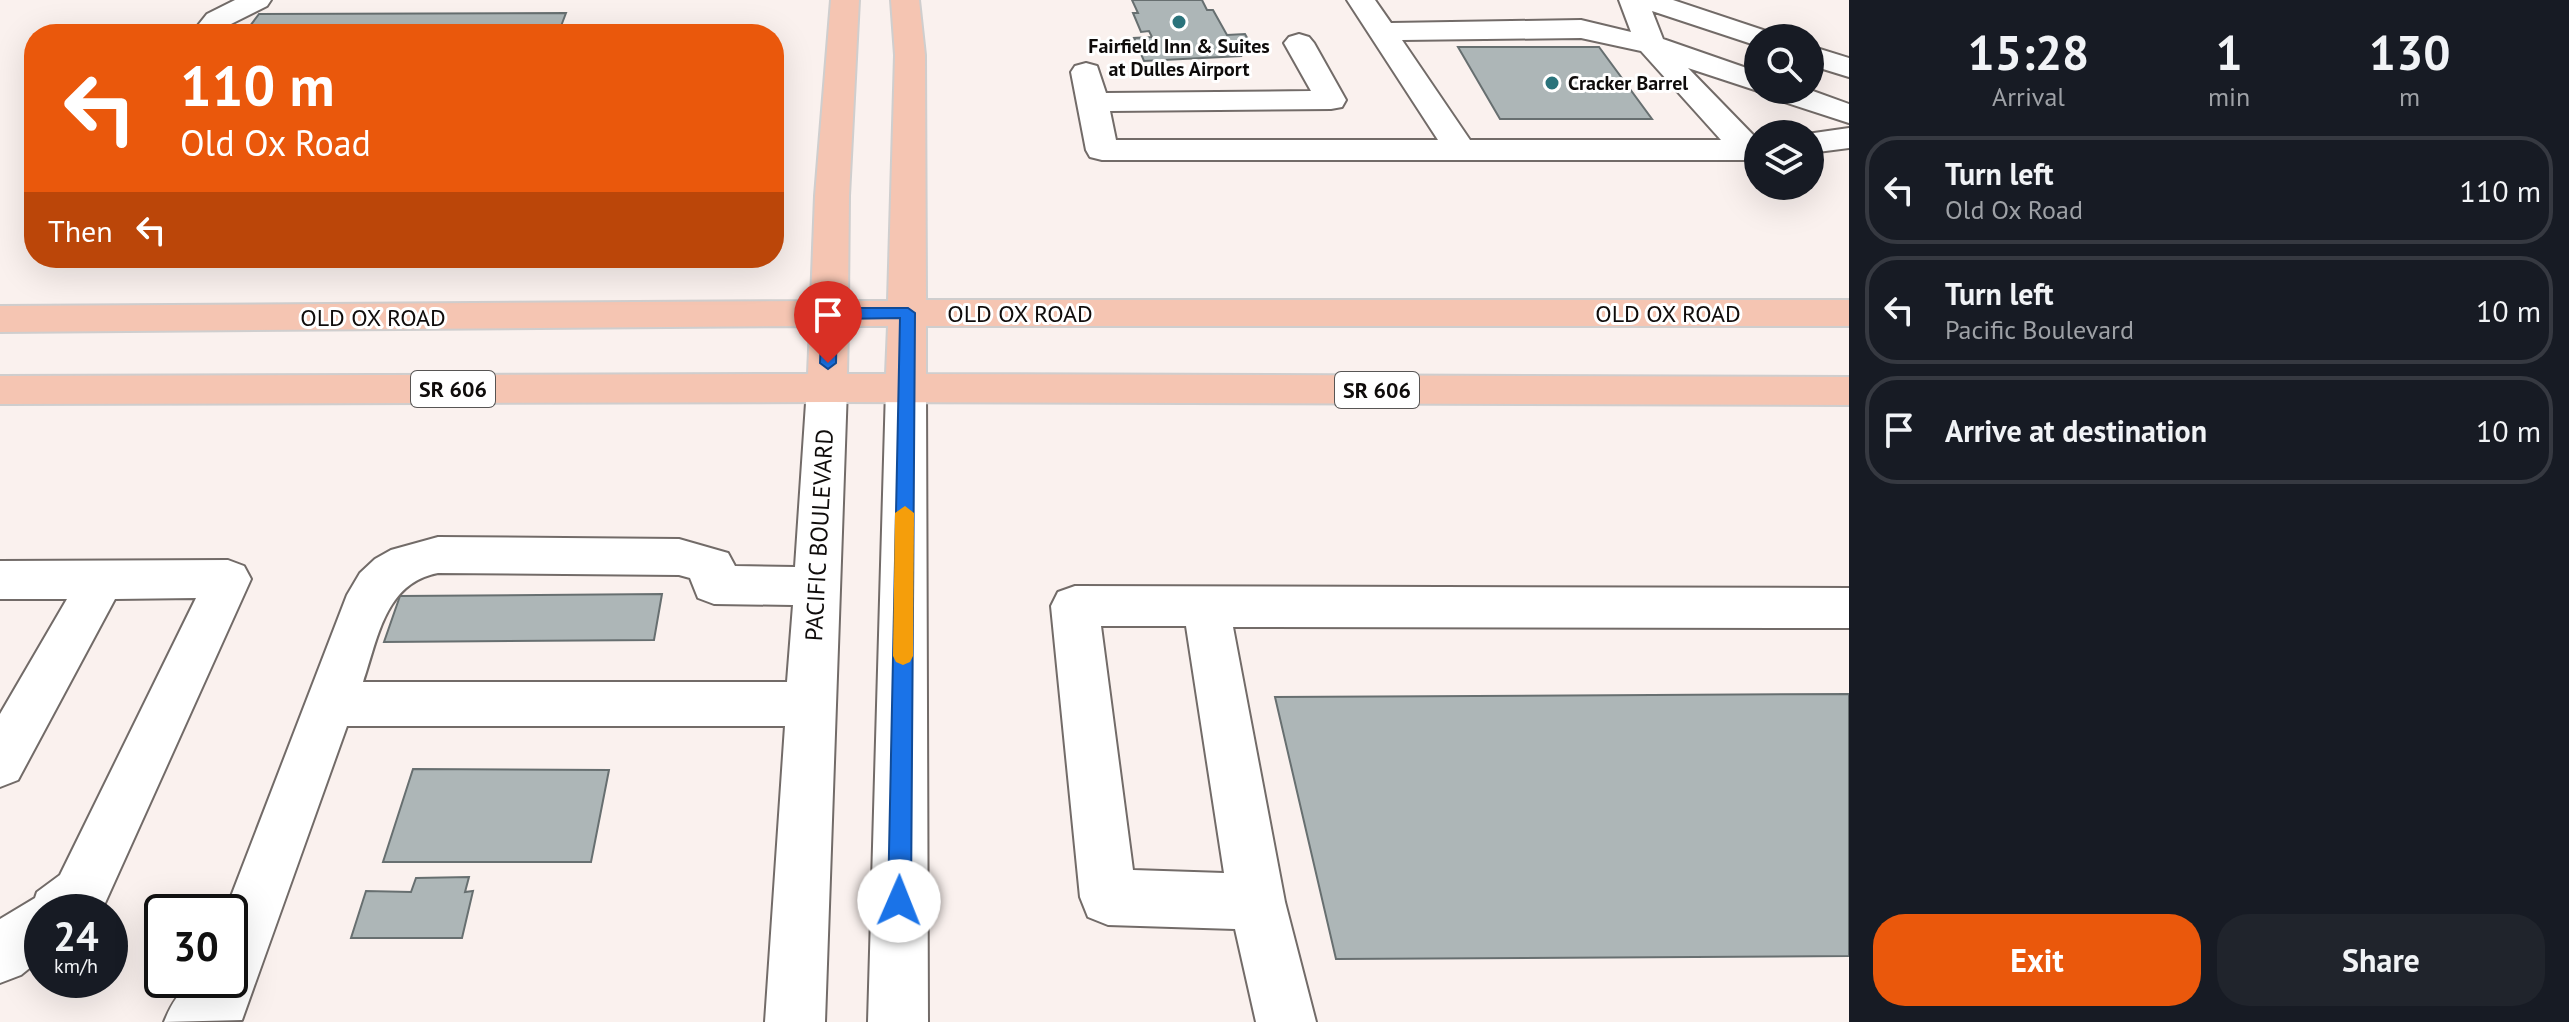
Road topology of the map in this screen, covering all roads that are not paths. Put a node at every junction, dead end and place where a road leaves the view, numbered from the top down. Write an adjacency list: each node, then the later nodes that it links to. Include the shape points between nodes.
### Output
1 (257, 0): 7 (street)
2 (845, 0): 24 (main road, PACIFIC BOULEVARD)
3 (905, 0): 22 (main road, via 910,55)
4 (1361, 0): 8 (street)
5 (1633, 0): 11 (street)
6 (1645, 0): 9 (street)
7 (214, 24)
8 (1382, 32): 11 (street, via 1581,29); 21 (street)
9 (1744, 33)
10 (1299, 43): 21 (street, via 1331,100 1089,87 1102,150)
11 (1651, 45): 14 (street); 18 (street)
12 (1824, 60): 13 (street)
13 (1849, 68)
14 (1744, 77)
15 (1820, 104): 16 (street)
16 (1849, 114)
17 (1849, 138): 19 (street)
18 (1744, 141)
19 (1824, 141)
20 (1744, 150): 21 (street)
21 (1461, 151)
22 (908, 313): 23 (main road, OLD OX ROAD); 24 (main road, OLD OX ROAD); 27 (main road)
23 (1849, 313)
24 (829, 314): 25 (main road, OLD OX ROAD); 26 (main road, PACIFIC BOULEVARD)
25 (0, 319)
26 (827, 388): 27 (main road, SR 606); 28 (main road, SR 606); 32 (street, PACIFIC BOULEVARD)
27 (906, 389): 29 (main road, SR 606); 46 (street)
28 (0, 390)
29 (1849, 391)
30 (0, 580): 31 (street)
31 (102, 580): 37 (street); 38 (street, via 228,579)
32 (815, 586): 35 (street, via 714,585 712,566 679,557 438,555 410,560 384,576 370,595); 36 (street, PACIFIC BOULEVARD)
33 (1206, 607): 34 (street); 39 (street); 39 (street, via 1075,606 1108,897)
34 (1849, 608)
35 (330, 704): 36 (street); 40 (street)
36 (810, 704): 45 (street, PACIFIC BOULEVARD)
37 (0, 763)
38 (80, 894)
39 (1257, 902): 47 (street)
40 (248, 925)
41 (24, 936): 42 (street)
42 (0, 954)
43 (221, 998): 44 (street)
44 (194, 1022)
45 (795, 1022)
46 (898, 1022)
47 (1286, 1022)

